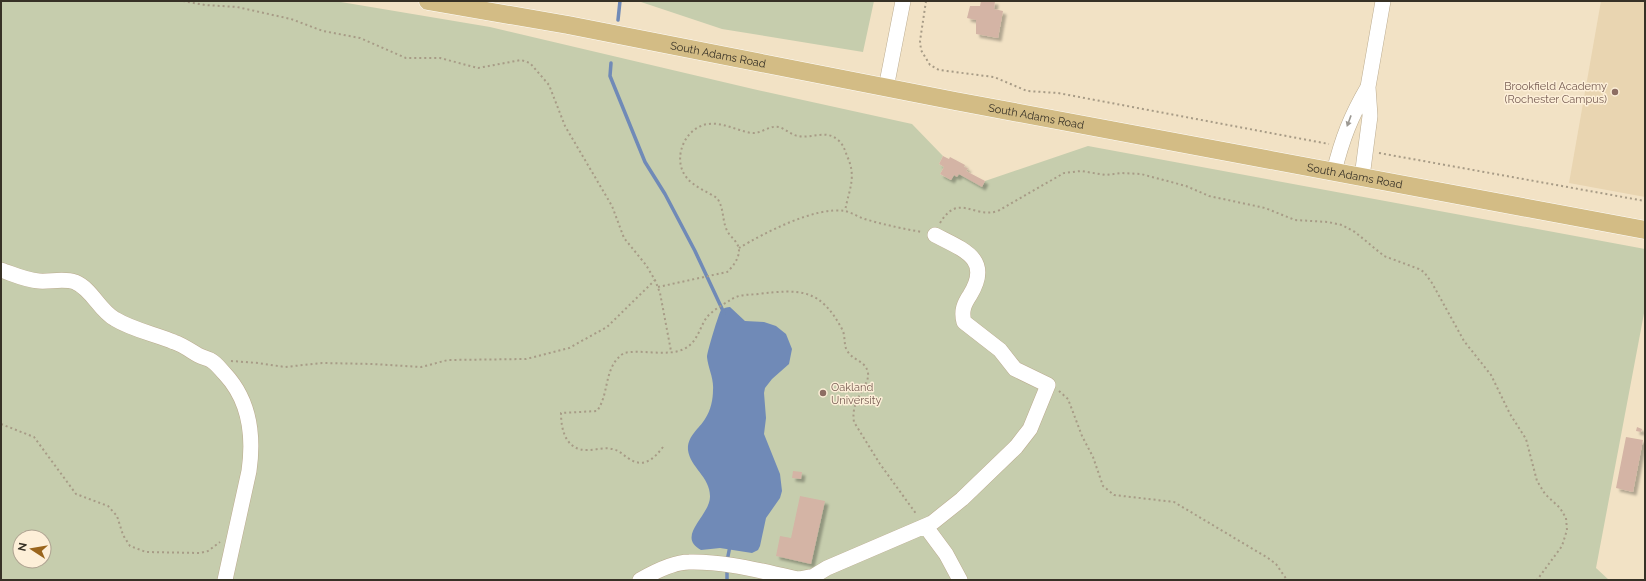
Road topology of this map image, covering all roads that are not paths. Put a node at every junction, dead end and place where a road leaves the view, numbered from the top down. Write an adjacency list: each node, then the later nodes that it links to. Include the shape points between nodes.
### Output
1 (428, 1): 5 (main road, South Adams Road, via 568,24)
2 (903, 1): 5 (street)
3 (1383, 1): 4 (street)
4 (1368, 87): 6 (street, one-way to 6, via 1352,113); 7 (street, via 1370,116)
5 (886, 88): 6 (main road, South Adams Road)
6 (1334, 172): 7 (main road, South Adams Road)
7 (1362, 177): 8 (main road, South Adams Road)
8 (1645, 230)
9 (935, 235): 11 (street, via 970,255 977,265 978,279 962,311 964,322 1000,350 1015,369 1048,385 1030,429 1016,447 962,499)
10 (1, 270): 12 (street, via 37,281 76,283 114,319 176,342 212,361 230,379 245,408 252,438 250,471)
11 (926, 528): 13 (street, via 892,540 807,579 727,565 688,562 656,571); 14 (street, via 946,554)
12 (225, 580)
13 (640, 580)
14 (960, 580)

